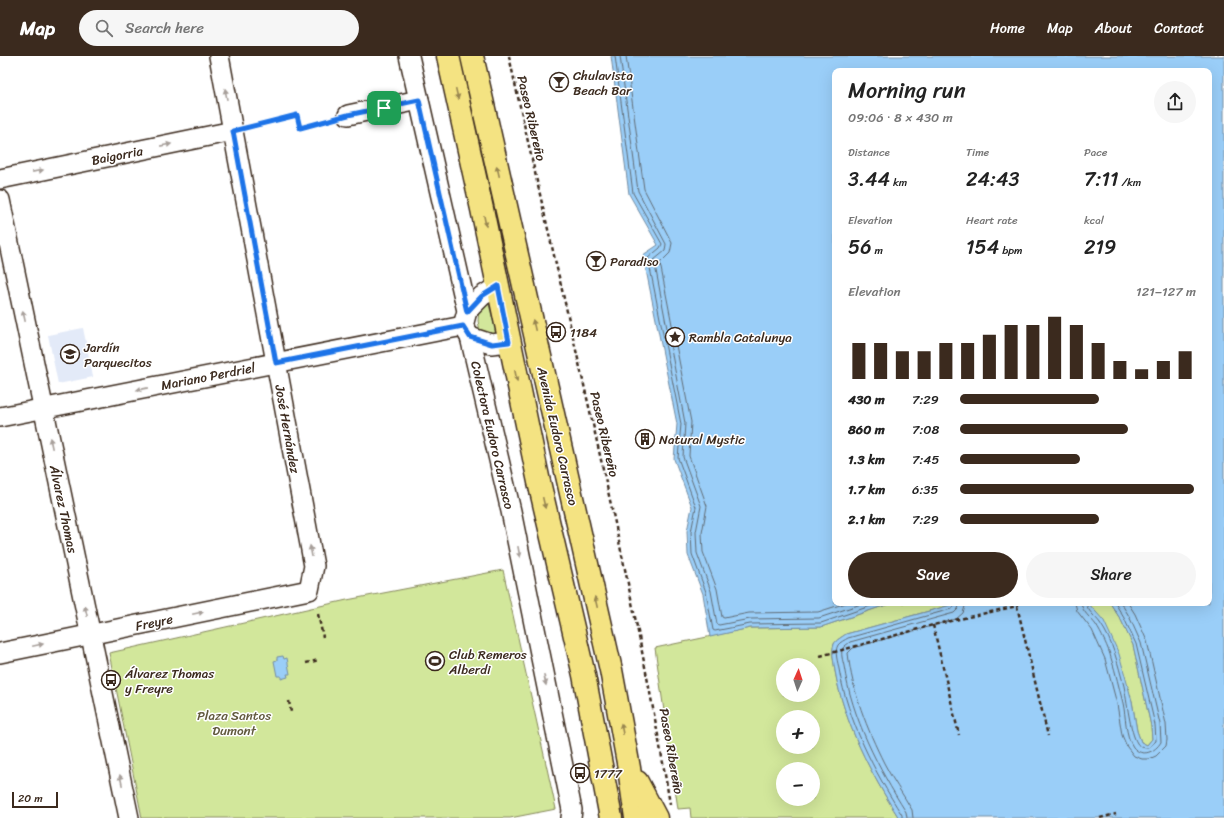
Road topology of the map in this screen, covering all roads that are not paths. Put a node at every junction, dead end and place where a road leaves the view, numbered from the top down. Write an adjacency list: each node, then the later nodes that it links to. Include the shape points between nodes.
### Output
1 (219, 56): 7 (street, José Hernández, one-way to 1)
2 (409, 56): 5 (street, Colectora Eudoro Carrasco)
3 (448, 56): 10 (main road, Avenida Eudoro Carrasco, one-way to 10)
4 (472, 56): 19 (main road, Avenida Eudoro Carrasco, one-way to 4, via 607,654)
5 (419, 100): 6 (street); 11 (street, Colectora Eudoro Carrasco)
6 (348, 115)
7 (233, 131): 8 (street, Baigorria, one-way to 7); 13 (street, José Hernández)
8 (0, 179)
9 (0, 200): 14 (street, Álvarez Thomas, one-way to 9)
10 (498, 286): 11 (street, via 482,296); 12 (main road, Avenida Eudoro Carrasco)
11 (467, 325): 12 (street, Mariano Perdriel, via 492,344); 13 (street, Mariano Perdriel); 23 (street, Colectora Eudoro Carrasco, one-way to 23, via 511,511 570,802)
12 (509, 342): 20 (main road, Avenida Eudoro Carrasco, one-way to 20, via 584,675)
13 (276, 363): 14 (street, Mariano Perdriel, one-way to 14); 16 (street, José Hernández, one-way to 13, via 314,566)
14 (44, 408): 15 (street, Mariano Perdriel); 17 (street, Álvarez Thomas, one-way to 14)
15 (0, 417)
16 (309, 590): 17 (street, Freyre, one-way to 16)
17 (91, 635): 18 (street, Freyre, one-way to 17); 22 (street, Álvarez Thomas, one-way to 17)
18 (0, 653)
19 (630, 768): 21 (main road); 26 (main road, Avenida Eudoro Carrasco)
20 (607, 793): 24 (main road); 25 (main road, Avenida Eudoro Carrasco)
21 (664, 814)
22 (129, 818)
23 (571, 818)
24 (601, 818)
25 (611, 818)
26 (636, 818)

